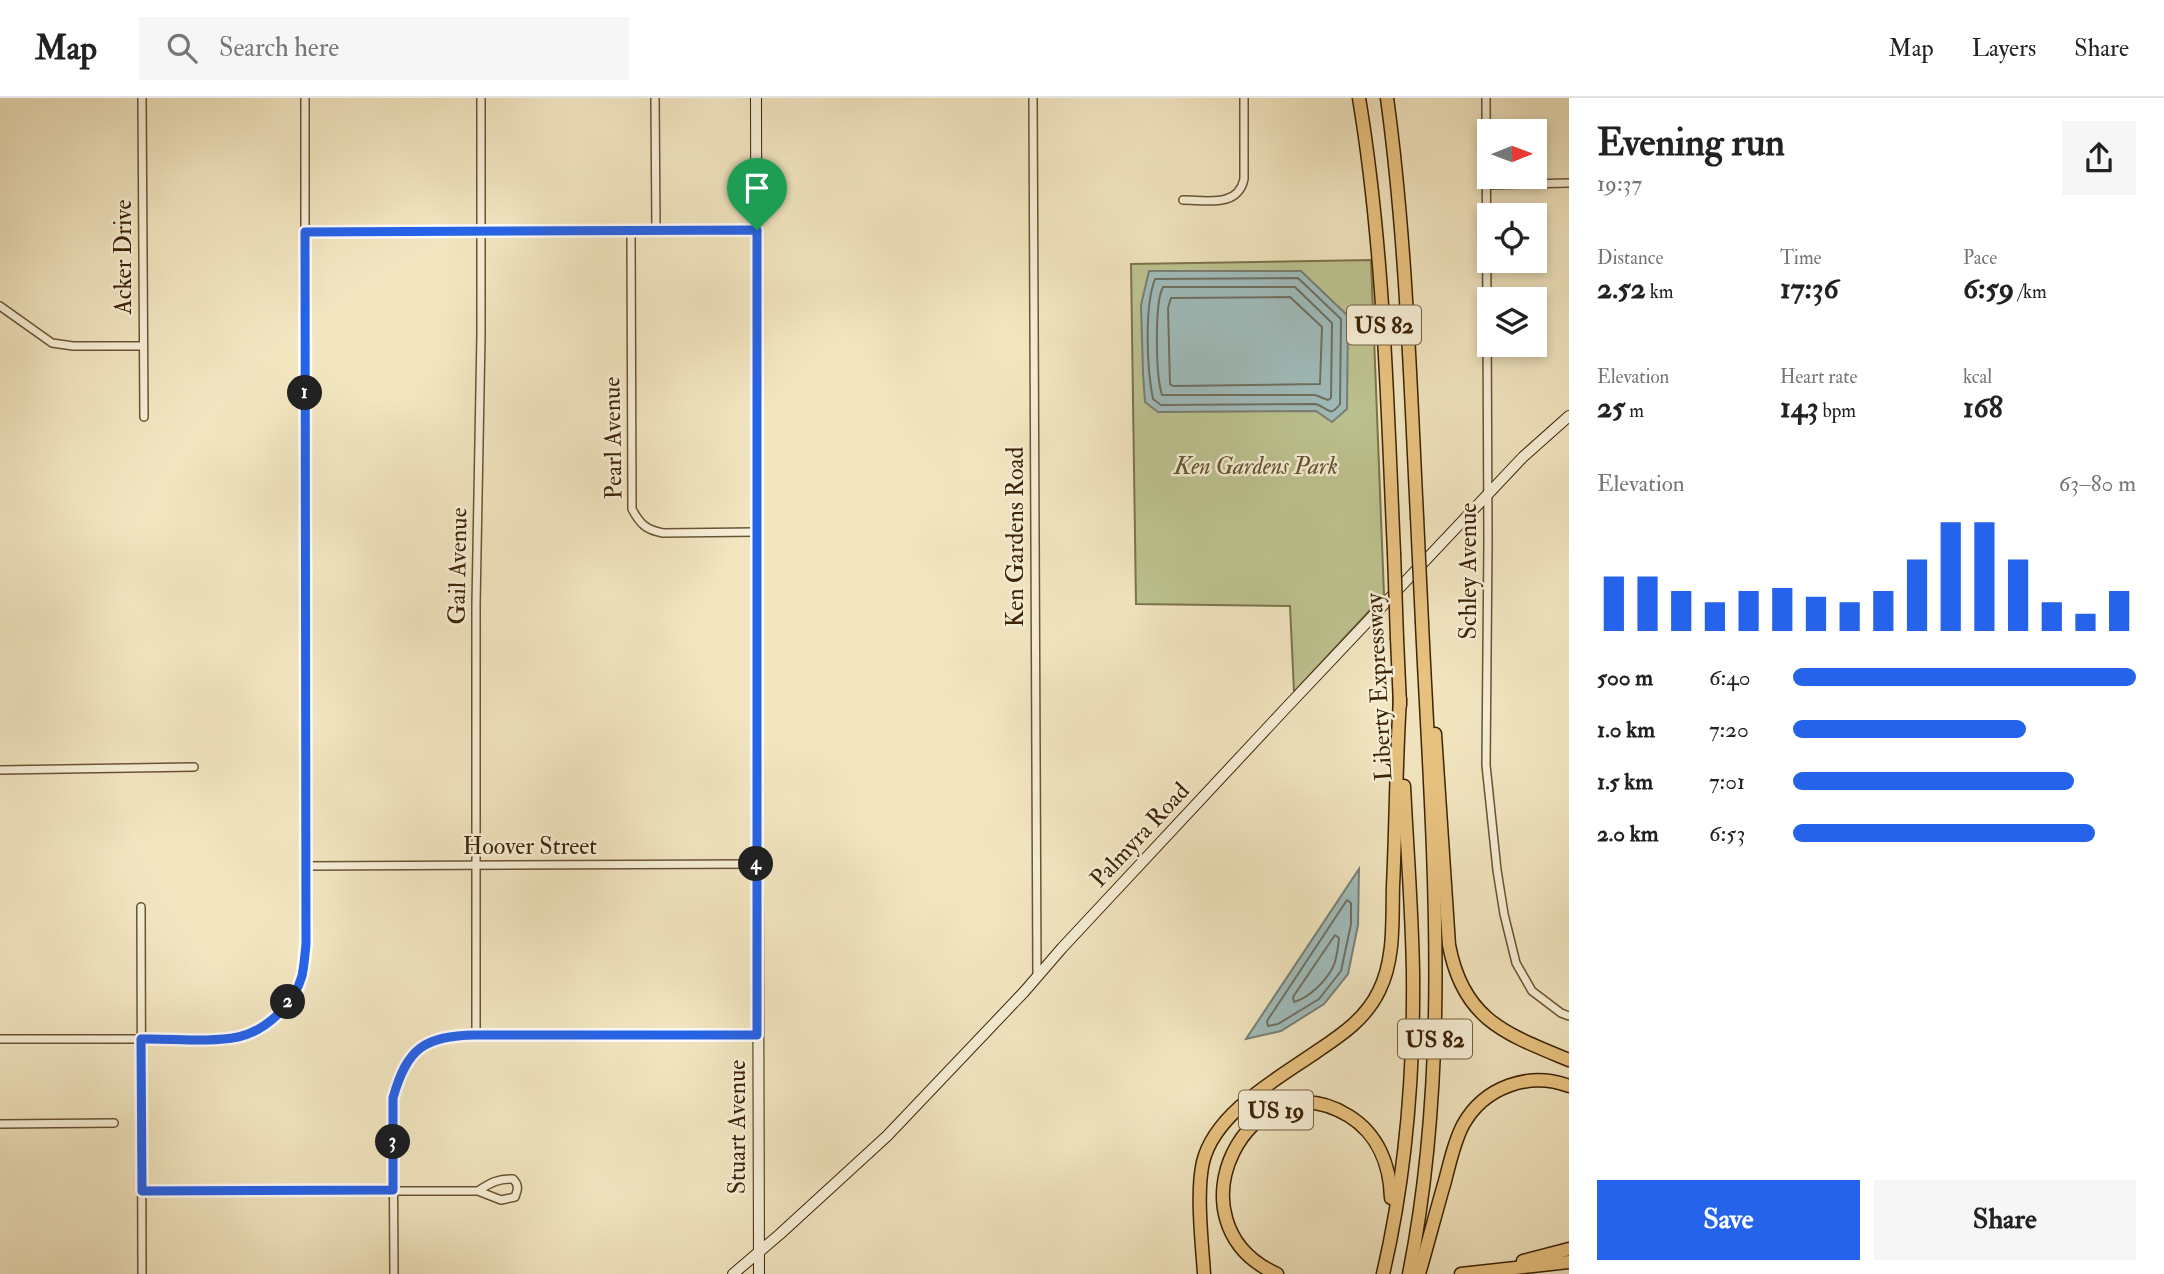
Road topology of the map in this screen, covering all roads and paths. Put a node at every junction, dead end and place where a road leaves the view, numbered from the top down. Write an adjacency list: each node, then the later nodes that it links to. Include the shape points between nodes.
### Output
1 (142, 98): 22 (street, Acker Drive)
2 (305, 98): 18 (street)
3 (481, 98): 19 (street, Gail Avenue)
4 (655, 98): 17 (street)
5 (756, 98): 16 (main road, Stuart Avenue)
6 (1033, 98): 35 (street, Ken Gardens Road)
7 (1244, 98): 15 (street, via 1241,189 1228,199)
8 (1359, 98): 30 (highway, Liberty Expressway / US 82, bridge, via 1385,331 1400,699)
9 (1387, 98): 29 (highway, Liberty Expressway / US 82, bridge, via 1406,297)
10 (1486, 98): 11 (street, Schley Avenue)
11 (1486, 119)
12 (1569, 183): 13 (street)
13 (1547, 184)
14 (1486, 189): 25 (street, Schley Avenue)
15 (1183, 200)
16 (757, 230): 17 (street); 26 (main road, Stuart Avenue)
17 (656, 231): 20 (street)
18 (305, 232): 19 (street); 32 (street)
19 (481, 232): 20 (street); 33 (street, Gail Avenue)
20 (631, 232): 26 (street, Pearl Avenue, via 632,509 638,522 650,531)
21 (0, 306): 22 (street, via 52,343)
22 (142, 346): 24 (street, Acker Drive)
23 (1569, 416): 25 (main road, Palmyra Road)
24 (144, 417)
25 (1488, 495): 35 (main road, Palmyra Road); 36 (street, Schley Avenue, via 1486,765 1498,881 1520,972 1544,1001)
26 (757, 532): 31 (main road, Stuart Avenue)
27 (194, 767): 28 (street)
28 (0, 770)
29 (1436, 839): 41 (highway, via 1449,945 1463,988 1497,1027); 49 (highway, US 82, via 1435,1037)
30 (1401, 849): 48 (highway, US 82, via 1413,972 1412,1028 1406,1129); 59 (highway, via 1390,956 1380,989 1363,1017 1247,1101 1226,1120 1208,1147 1201,1175)
31 (756, 864): 33 (street, Hoover Street); 38 (main road, Stuart Avenue)
32 (304, 866): 33 (street, Hoover Street); 40 (street, via 302,977 282,1010 261,1027 238,1037)
33 (477, 866): 37 (street, Gail Avenue)
34 (141, 907): 40 (street)
35 (1037, 976): 51 (main road, Palmyra Road, via 887,1136)
36 (1569, 1016)
37 (476, 1035): 38 (street); 45 (street, via 433,1041 415,1052 401,1073 393,1098)
38 (757, 1035): 51 (main road, Stuart Avenue)
39 (0, 1039): 40 (street)
40 (141, 1039): 46 (street)
41 (1569, 1060)
42 (1569, 1086): 49 (highway, via 1546,1080 1517,1083 1490,1095 1476,1108 1460,1132)
43 (114, 1123): 44 (street)
44 (0, 1124)
45 (393, 1190): 46 (street); 47 (street); 56 (street)
46 (142, 1191): 55 (street)
47 (478, 1191): 47 (street, via 501,1200 515,1197 518,1189 513,1179 503,1178)
48 (1391, 1236): 60 (highway, US 19, via 1390,1180 1374,1138 1355,1119 1332,1107 1305,1102 1284,1107 1261,1118 1235,1146 1223,1195 1228,1221 1240,1245); 61 (highway, US 19)
49 (1423, 1236): 62 (highway, US 82); 63 (highway)
50 (1569, 1249): 54 (highway)
51 (759, 1252): 57 (main road, Palmyra Road); 58 (main road, Stuart Avenue)
52 (1535, 1266): 53 (highway); 54 (highway); 64 (highway)
53 (1561, 1267)
54 (1466, 1273)
55 (142, 1274)
56 (394, 1274)
57 (733, 1274)
58 (759, 1274)
59 (1203, 1274)
60 (1277, 1274)
61 (1383, 1274)
62 (1409, 1274)
63 (1419, 1274)
64 (1522, 1274)

